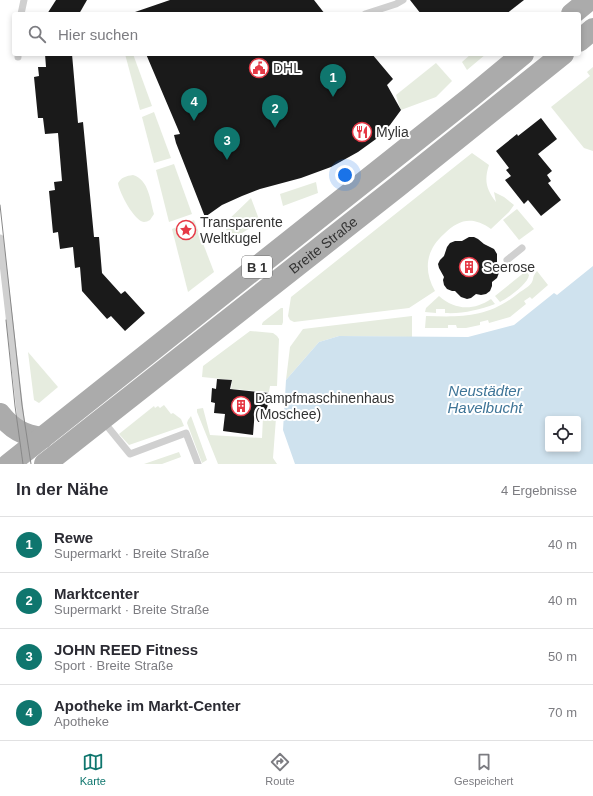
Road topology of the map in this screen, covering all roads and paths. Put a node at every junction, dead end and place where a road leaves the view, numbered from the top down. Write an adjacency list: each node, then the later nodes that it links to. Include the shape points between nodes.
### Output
1 (24, 0): 4 (lane)
2 (403, 0): 5 (lane)
3 (589, 0): 6 (main road)
4 (21, 12)
5 (371, 12)
6 (574, 12)
7 (593, 29): 8 (main road)
8 (581, 39)
9 (521, 56): 16 (main road, Breite Straße / B 1)
10 (560, 56): 15 (main road, Breite Straße / B 1)
11 (0, 238): 16 (lane)
12 (522, 248): 13 (lane)
13 (507, 260)
14 (0, 414): 16 (main road)
15 (101, 419): 16 (main road, Breite Straße / B 1); 17 (lane, via 130,454 186,433)
16 (27, 449)
17 (198, 464)

